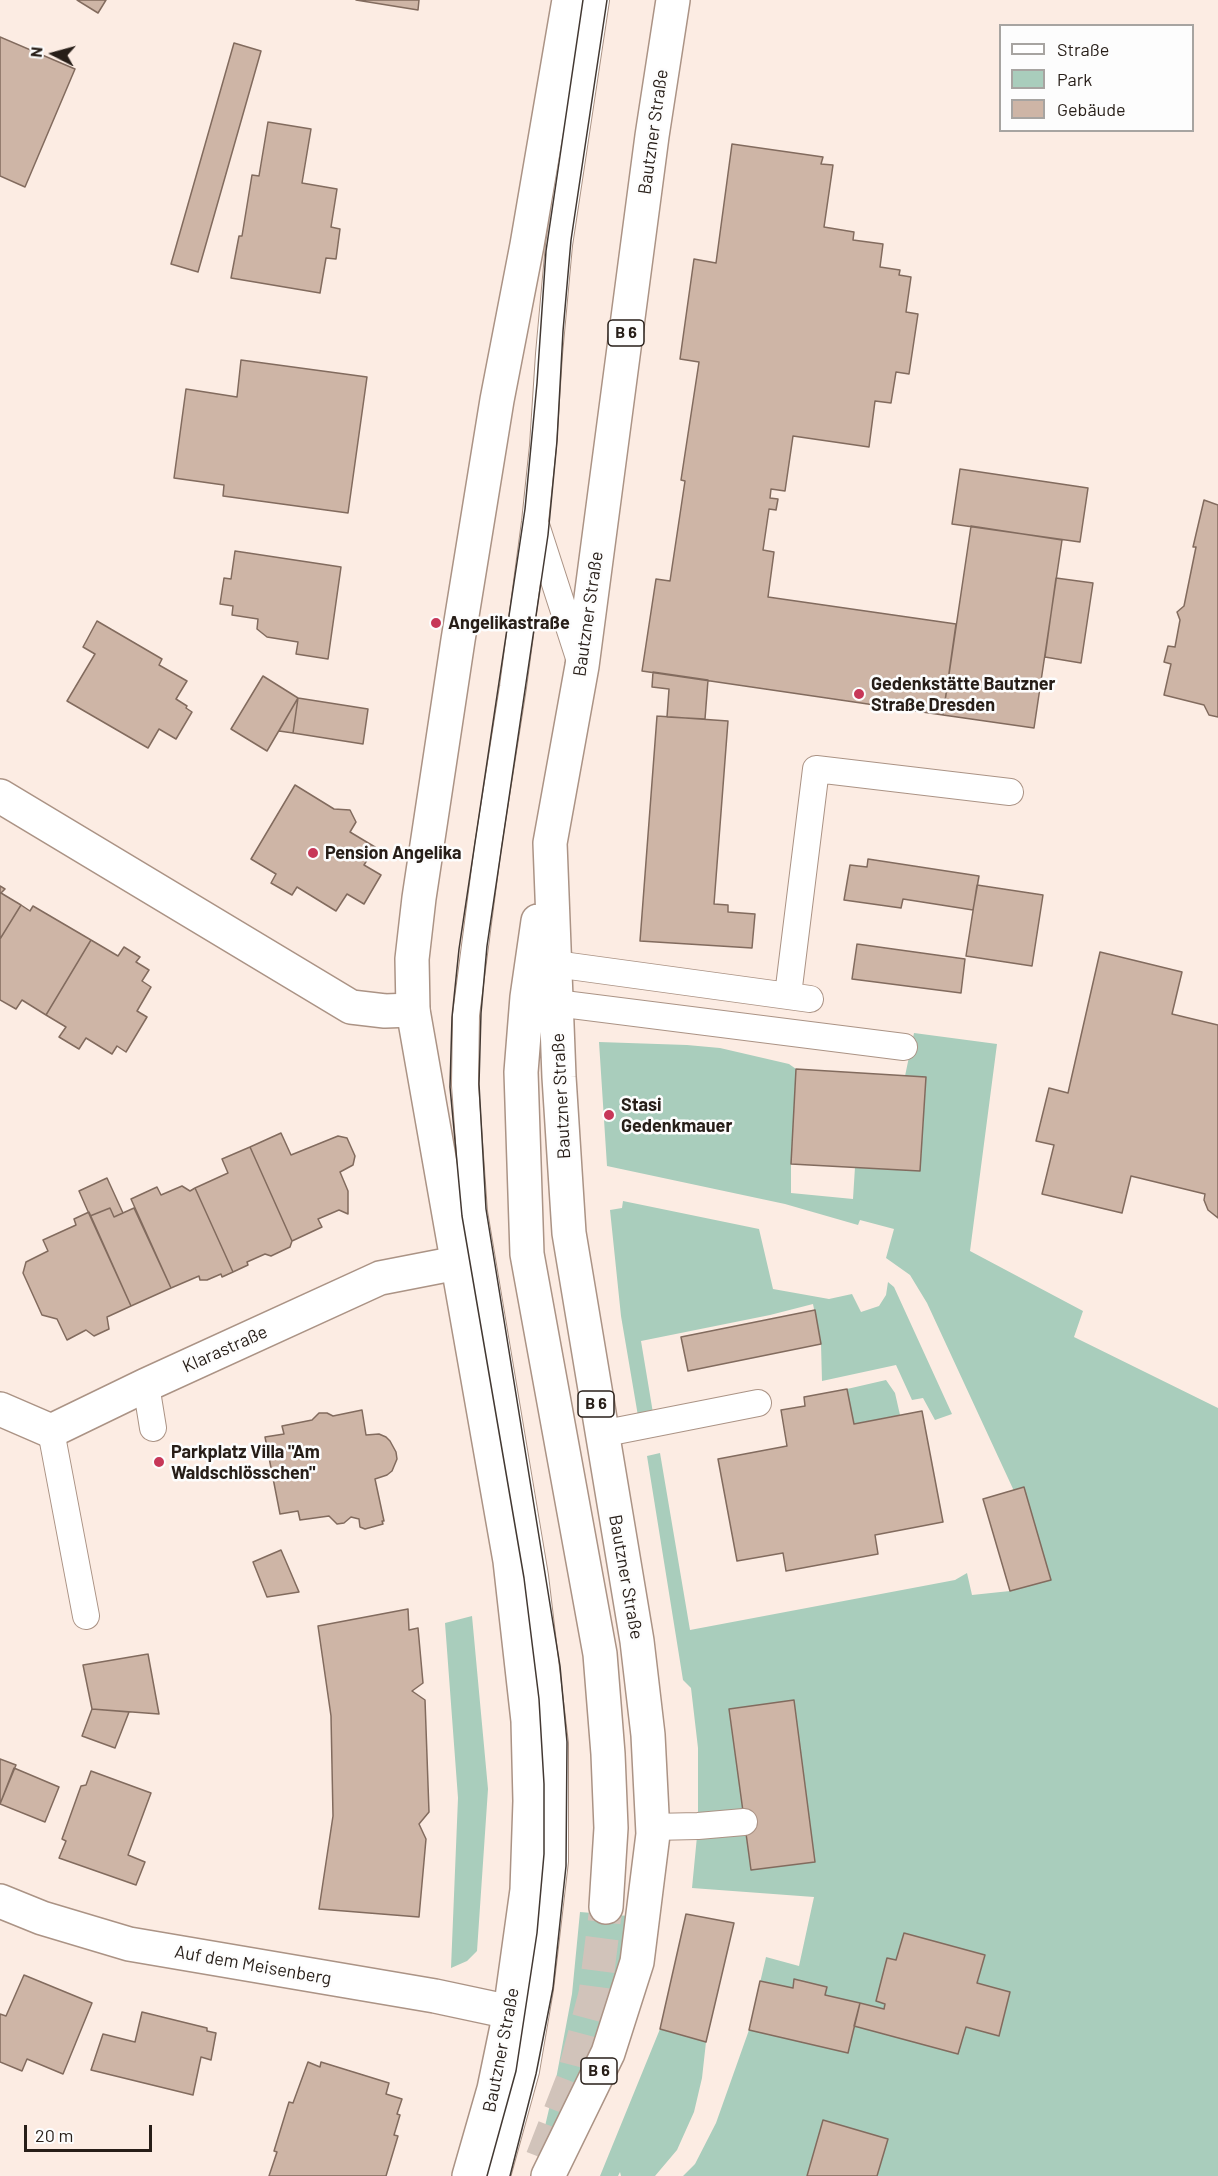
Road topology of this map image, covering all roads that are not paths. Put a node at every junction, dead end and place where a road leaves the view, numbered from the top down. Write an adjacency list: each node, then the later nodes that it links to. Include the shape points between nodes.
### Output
1 (570, 0): 4 (main road, Bautzner Straße)
2 (596, 0): 5 (lane, via 559,245)
3 (673, 0): 7 (main road, Bautzner Straße / B 6)
4 (527, 245): 5 (lane); 13 (main road, Bautzner Straße, via 497,400 449,698 416,919)
5 (549, 354): 6 (lane)
6 (536, 522): 7 (lane); 14 (lane, via 475,938)
7 (582, 666): 10 (main road, Bautzner Straße / B 6)
8 (1010, 792): 11 (lane, via 816,769 799,997)
9 (0, 796): 13 (main road, via 351,1007)
10 (550, 843): 11 (main road, Bautzner Straße / B 6); 28 (main road, via 520,1072 527,1254 600,1654 610,1828)
11 (555, 964): 12 (main road, Bautzner Straße / B 6)
12 (556, 1003): 15 (lane); 23 (main road, Bautzner Straße / B 6, via 569,1233)
13 (412, 1010): 16 (main road, Bautzner Straße)
14 (466, 1027): 16 (lane, via 450,1087); 31 (lane, via 465,1085 474,1212 535,1576 555,1744 555,1861 540,1989 526,2071)
15 (904, 1047)
16 (445, 1199): 17 (main road, Bautzner Straße)
17 (457, 1263): 18 (main road, Klarastraße, via 380,1278); 29 (main road, Bautzner Straße, via 510,1561 528,1721 527,1890)
18 (146, 1385): 21 (lane); 22 (main road, Klarastraße)
19 (758, 1403): 23 (lane)
20 (0, 1409): 22 (main road)
21 (153, 1428)
22 (51, 1431): 24 (lane)
23 (601, 1434): 26 (main road, Bautzner Straße / B 6, via 637,1641 648,1736)
24 (86, 1616)
25 (744, 1822): 26 (lane)
26 (652, 1827): 32 (main road, Bautzner Straße / B 6, via 637,1962 608,2054)
27 (0, 1902): 29 (main road, Auf dem Meisenberg, via 129,1944)
28 (606, 1907)
29 (510, 2012): 30 (main road, Bautzner Straße, via 494,2089)
30 (469, 2176)
31 (497, 2176)
32 (548, 2176)

